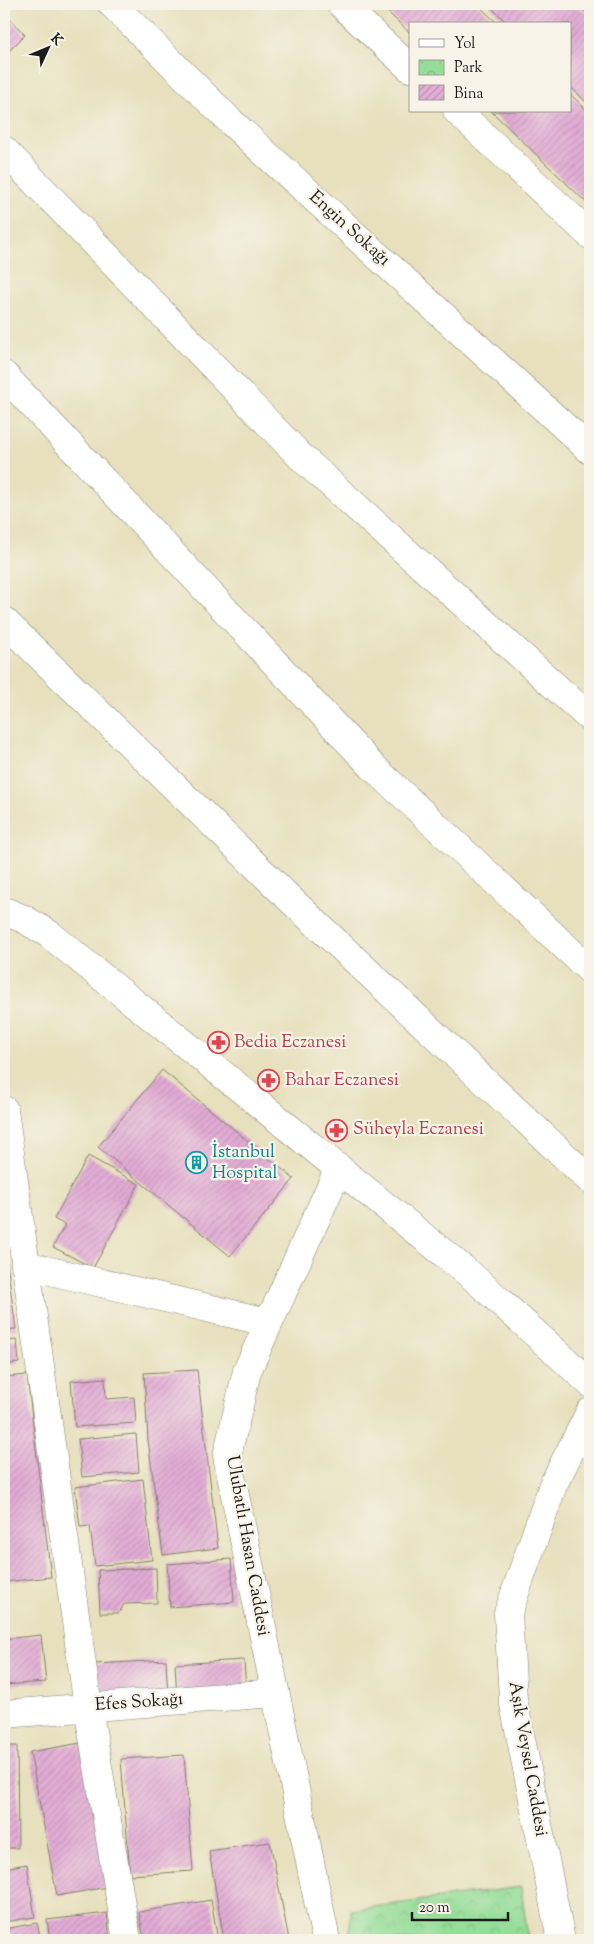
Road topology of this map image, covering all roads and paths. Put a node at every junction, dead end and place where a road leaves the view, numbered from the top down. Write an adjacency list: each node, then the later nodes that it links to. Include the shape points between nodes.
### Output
1 (112, 4): 8 (street, Engin Sokağı, via 231,122)
2 (341, 4): 3 (street)
3 (409, 67)
4 (458, 112): 6 (street)
5 (4, 150): 10 (street, via 300,456)
6 (590, 235)
7 (4, 375): 12 (street, via 372,766)
8 (590, 450)
9 (4, 621): 15 (street, via 292,901)
10 (590, 718)
11 (4, 911): 14 (street, via 49,934)
12 (590, 970)
13 (4, 1110): 16 (street)
14 (339, 1168): 17 (street, Ulubatlı Hasan Caddesi); 18 (street, via 473,1277)
15 (590, 1180)
16 (25, 1265): 17 (street); 21 (street)
17 (267, 1322): 20 (street, Ulubatlı Hasan Caddesi, via 247,1371 227,1456)
18 (590, 1383)
19 (589, 1417): 25 (street, Aşık Veysel Caddesi, via 553,1485 508,1613 513,1699)
20 (274, 1693): 21 (street, Efes Sokağı); 24 (street, Ulubatlı Hasan Caddesi)
21 (88, 1707): 22 (street, Efes Sokağı); 23 (street)
22 (4, 1714)
23 (127, 1940)
24 (326, 1940)
25 (561, 1940)

